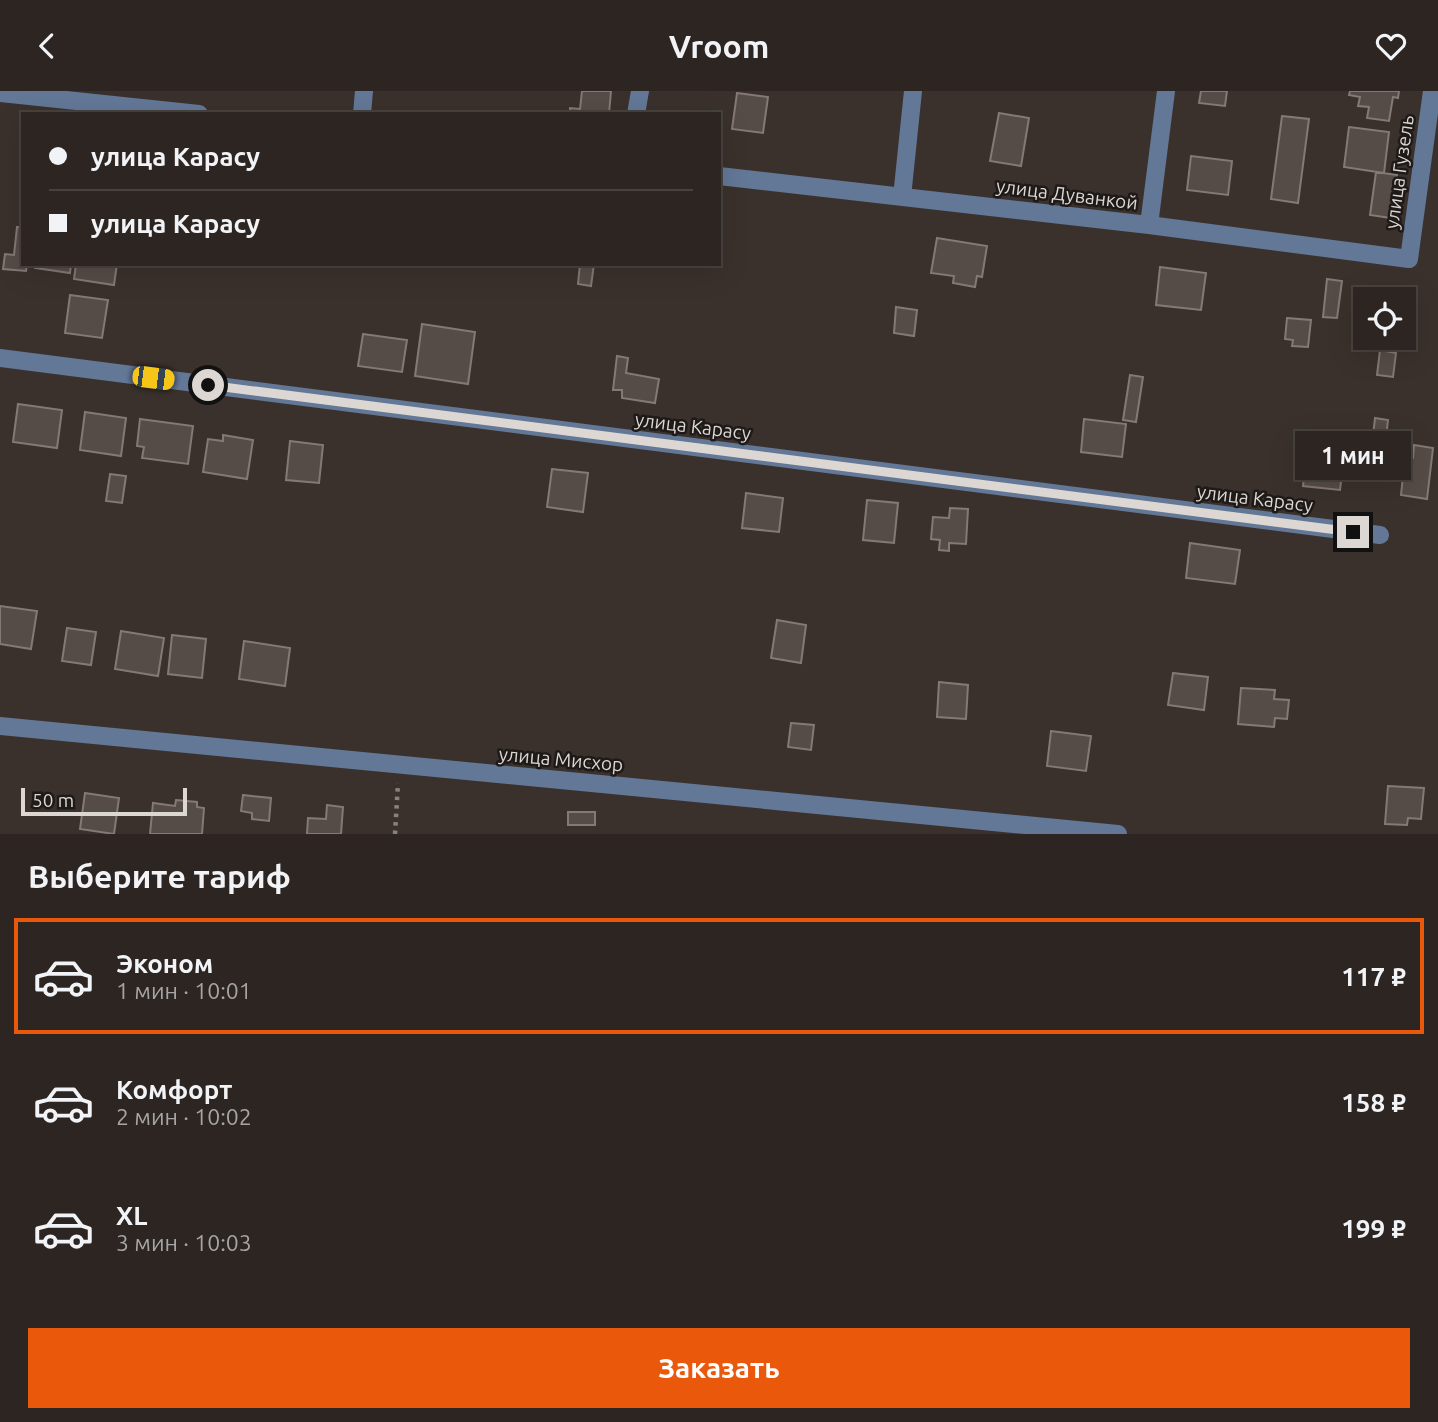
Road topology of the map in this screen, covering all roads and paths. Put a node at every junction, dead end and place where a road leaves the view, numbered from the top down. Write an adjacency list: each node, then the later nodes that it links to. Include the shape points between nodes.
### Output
1 (364, 91): 9 (street)
2 (640, 91): 10 (street)
3 (914, 91): 12 (street)
4 (1167, 91): 13 (street)
5 (1432, 91): 14 (street, улица Гузель)
6 (0, 93): 7 (street)
7 (113, 98): 8 (street)
8 (188, 112)
9 (362, 112)
10 (636, 112)
11 (721, 176): 12 (street, улица Дуванкой)
12 (902, 197): 13 (street, улица Дуванкой)
13 (1149, 225): 14 (street, улица Дуванкой)
14 (1409, 259)
15 (0, 358): 16 (street, улица Карасу)
16 (1380, 535)
17 (0, 726): 18 (street, улица Мисхор)
18 (399, 765): 19 (path); 20 (street, улица Мисхор)
19 (395, 834)
20 (1118, 834)

